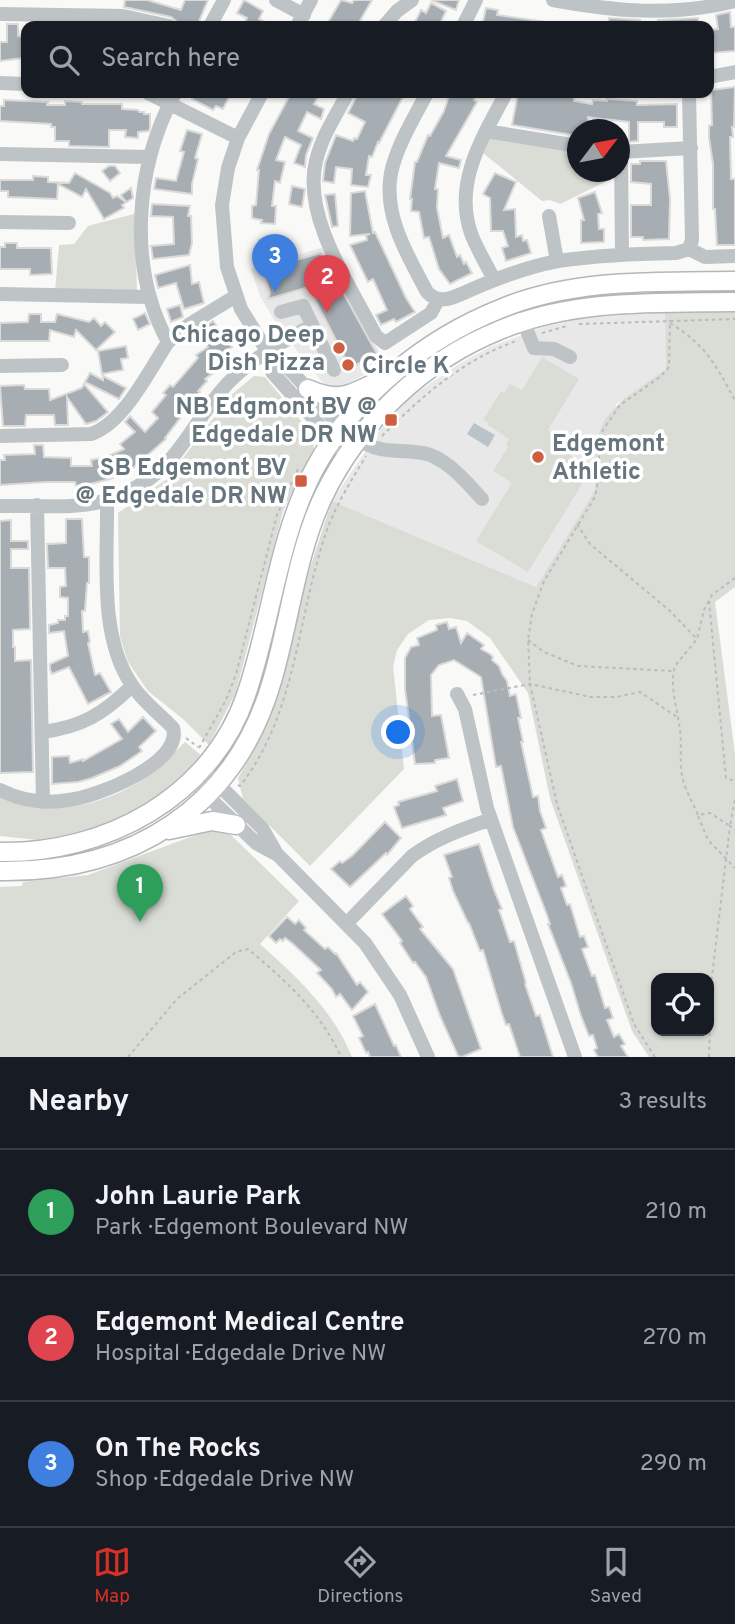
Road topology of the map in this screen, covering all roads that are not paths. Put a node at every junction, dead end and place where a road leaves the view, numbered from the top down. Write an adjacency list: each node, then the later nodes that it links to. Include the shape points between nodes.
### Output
1 (224, 0): 11 (street)
2 (276, 0): 9 (street)
3 (311, 0): 9 (street)
4 (412, 0): 12 (street)
5 (476, 0): 13 (street)
6 (553, 0): 7 (street, via 655,12)
7 (735, 1)
8 (0, 14): 10 (street, via 123,16)
9 (300, 20)
10 (146, 21)
11 (213, 21)
12 (388, 21)
13 (466, 21)
14 (735, 72): 15 (street)
15 (714, 76)
16 (0, 83): 17 (street)
17 (21, 84)
18 (172, 98): 25 (street); 30 (street)
19 (259, 98): 25 (street)
20 (345, 98): 44 (street, via 322,141 313,182 328,244 376,336 384,343 431,313)
21 (425, 98): 44 (street, via 397,155 391,190 393,215 404,247 427,292)
22 (503, 98): 24 (street)
23 (689, 98): 27 (street)
24 (486, 131): 26 (street); 39 (street, via 470,165 466,205 472,236)
25 (238, 138): 42 (street, via 222,205 224,249)
26 (567, 144)
27 (691, 148): 28 (street); 35 (street)
28 (630, 151)
29 (0, 154): 30 (street)
30 (149, 157): 43 (street, via 141,231)
31 (621, 182): 36 (street)
32 (549, 216): 38 (street)
33 (0, 222): 34 (street)
34 (69, 223)
35 (689, 249): 36 (street); 37 (street, via 705,257)
36 (622, 255): 38 (street)
37 (735, 256)
38 (557, 261): 39 (street)
39 (494, 279): 44 (street)
40 (735, 281): 55 (main road, via 592,286 546,294 462,327)
41 (0, 294): 43 (street)
42 (236, 296): 49 (street); 50 (street)
43 (149, 297): 49 (street)
44 (438, 300)
45 (735, 302): 48 (main road, via 576,309)
46 (281, 312): 47 (street, via 303,306)
47 (312, 325): 50 (street); 54 (street)
48 (526, 329): 51 (street, via 534,348 554,349); 59 (main road, via 479,339 437,363 387,406)
49 (169, 342): 58 (street, via 120,414 100,431)
50 (267, 351): 56 (street); 57 (street, via 272,372); 62 (street, via 227,385 159,473)
51 (570, 357)
52 (62, 365): 53 (street)
53 (0, 366)
54 (334, 370)
55 (391, 374): 56 (main road, via 342,397 324,396); 57 (main road)
56 (308, 388): 57 (street)
57 (336, 433): 59 (street); 60 (street); 68 (main road, via 293,517 245,699 229,732)
58 (0, 436)
59 (365, 443): 60 (main road); 61 (street, via 382,451 425,453 456,470)
60 (347, 456): 69 (main road, via 311,529 263,710 241,755)
61 (482, 499)
62 (107, 500): 63 (street); 65 (street, via 111,639)
63 (37, 505): 64 (street); 67 (street)
64 (0, 506)
65 (132, 686): 67 (street, via 79,725); 71 (street, via 173,728 168,750 110,789)
66 (457, 694): 72 (street, via 465,709)
67 (41, 732): 71 (street)
68 (199, 768): 69 (street); 76 (main road, via 161,807 113,833)
69 (212, 789): 73 (street); 74 (main road); 78 (street, via 262,828)
70 (0, 790): 71 (street)
71 (43, 802)
72 (491, 819): 80 (street, via 424,847); 82 (street)
73 (236, 825): 74 (main road, via 212,821); 78 (street)
74 (162, 831): 79 (main road, via 113,855 75,865)
75 (0, 841): 76 (main road)
76 (55, 848): 77 (main road)
77 (0, 852)
78 (278, 855): 80 (street)
79 (0, 871)
80 (347, 923): 81 (street, via 387,972)
81 (428, 1057)
82 (575, 1057)

